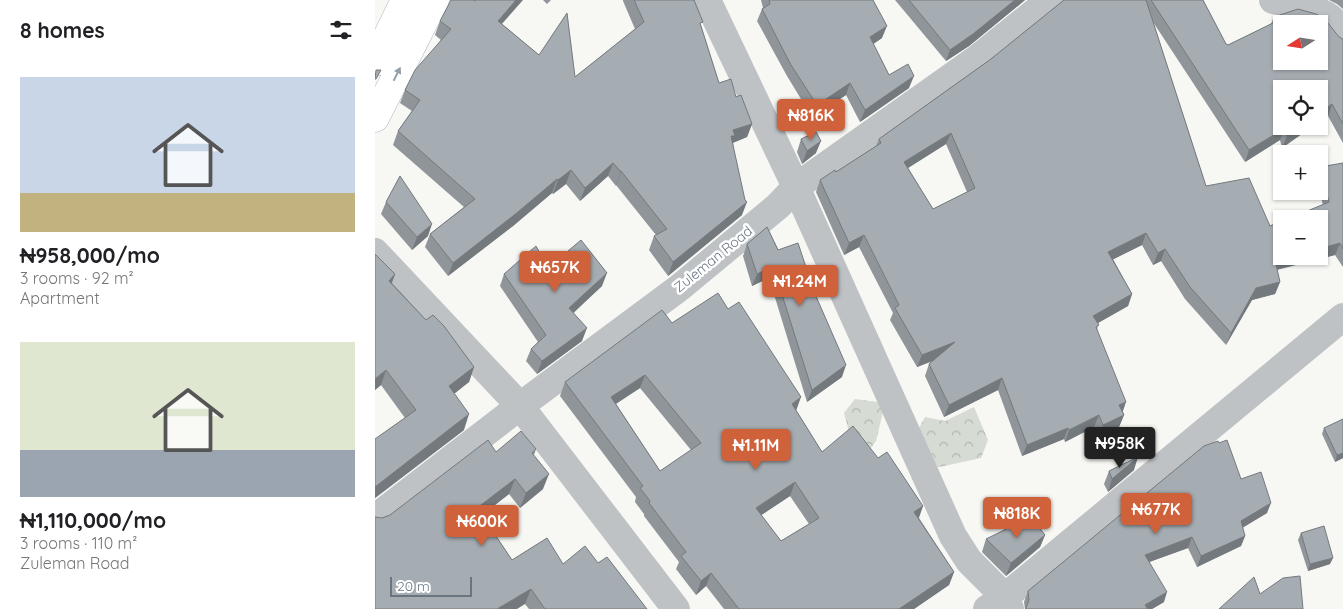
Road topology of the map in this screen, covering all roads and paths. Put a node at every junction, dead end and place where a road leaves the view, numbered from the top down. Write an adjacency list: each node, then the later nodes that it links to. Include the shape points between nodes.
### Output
1 (405, 0): 7 (main road)
2 (435, 0): 8 (main road, one-way to 2)
3 (707, 0): 9 (street)
4 (1050, 0): 9 (street, Zuleman Road, via 978,58)
5 (1273, 0): 6 (street, via 1330,17)
6 (1343, 36)
7 (375, 62)
8 (375, 118)
9 (796, 187): 12 (street, Zuleman Road, via 778,206 679,288); 14 (street, via 953,536)
10 (375, 252): 12 (street)
11 (1343, 317): 14 (street)
12 (520, 406): 13 (street, Zuleman Road); 15 (street)
13 (375, 518)
14 (1001, 605)
15 (676, 609)

